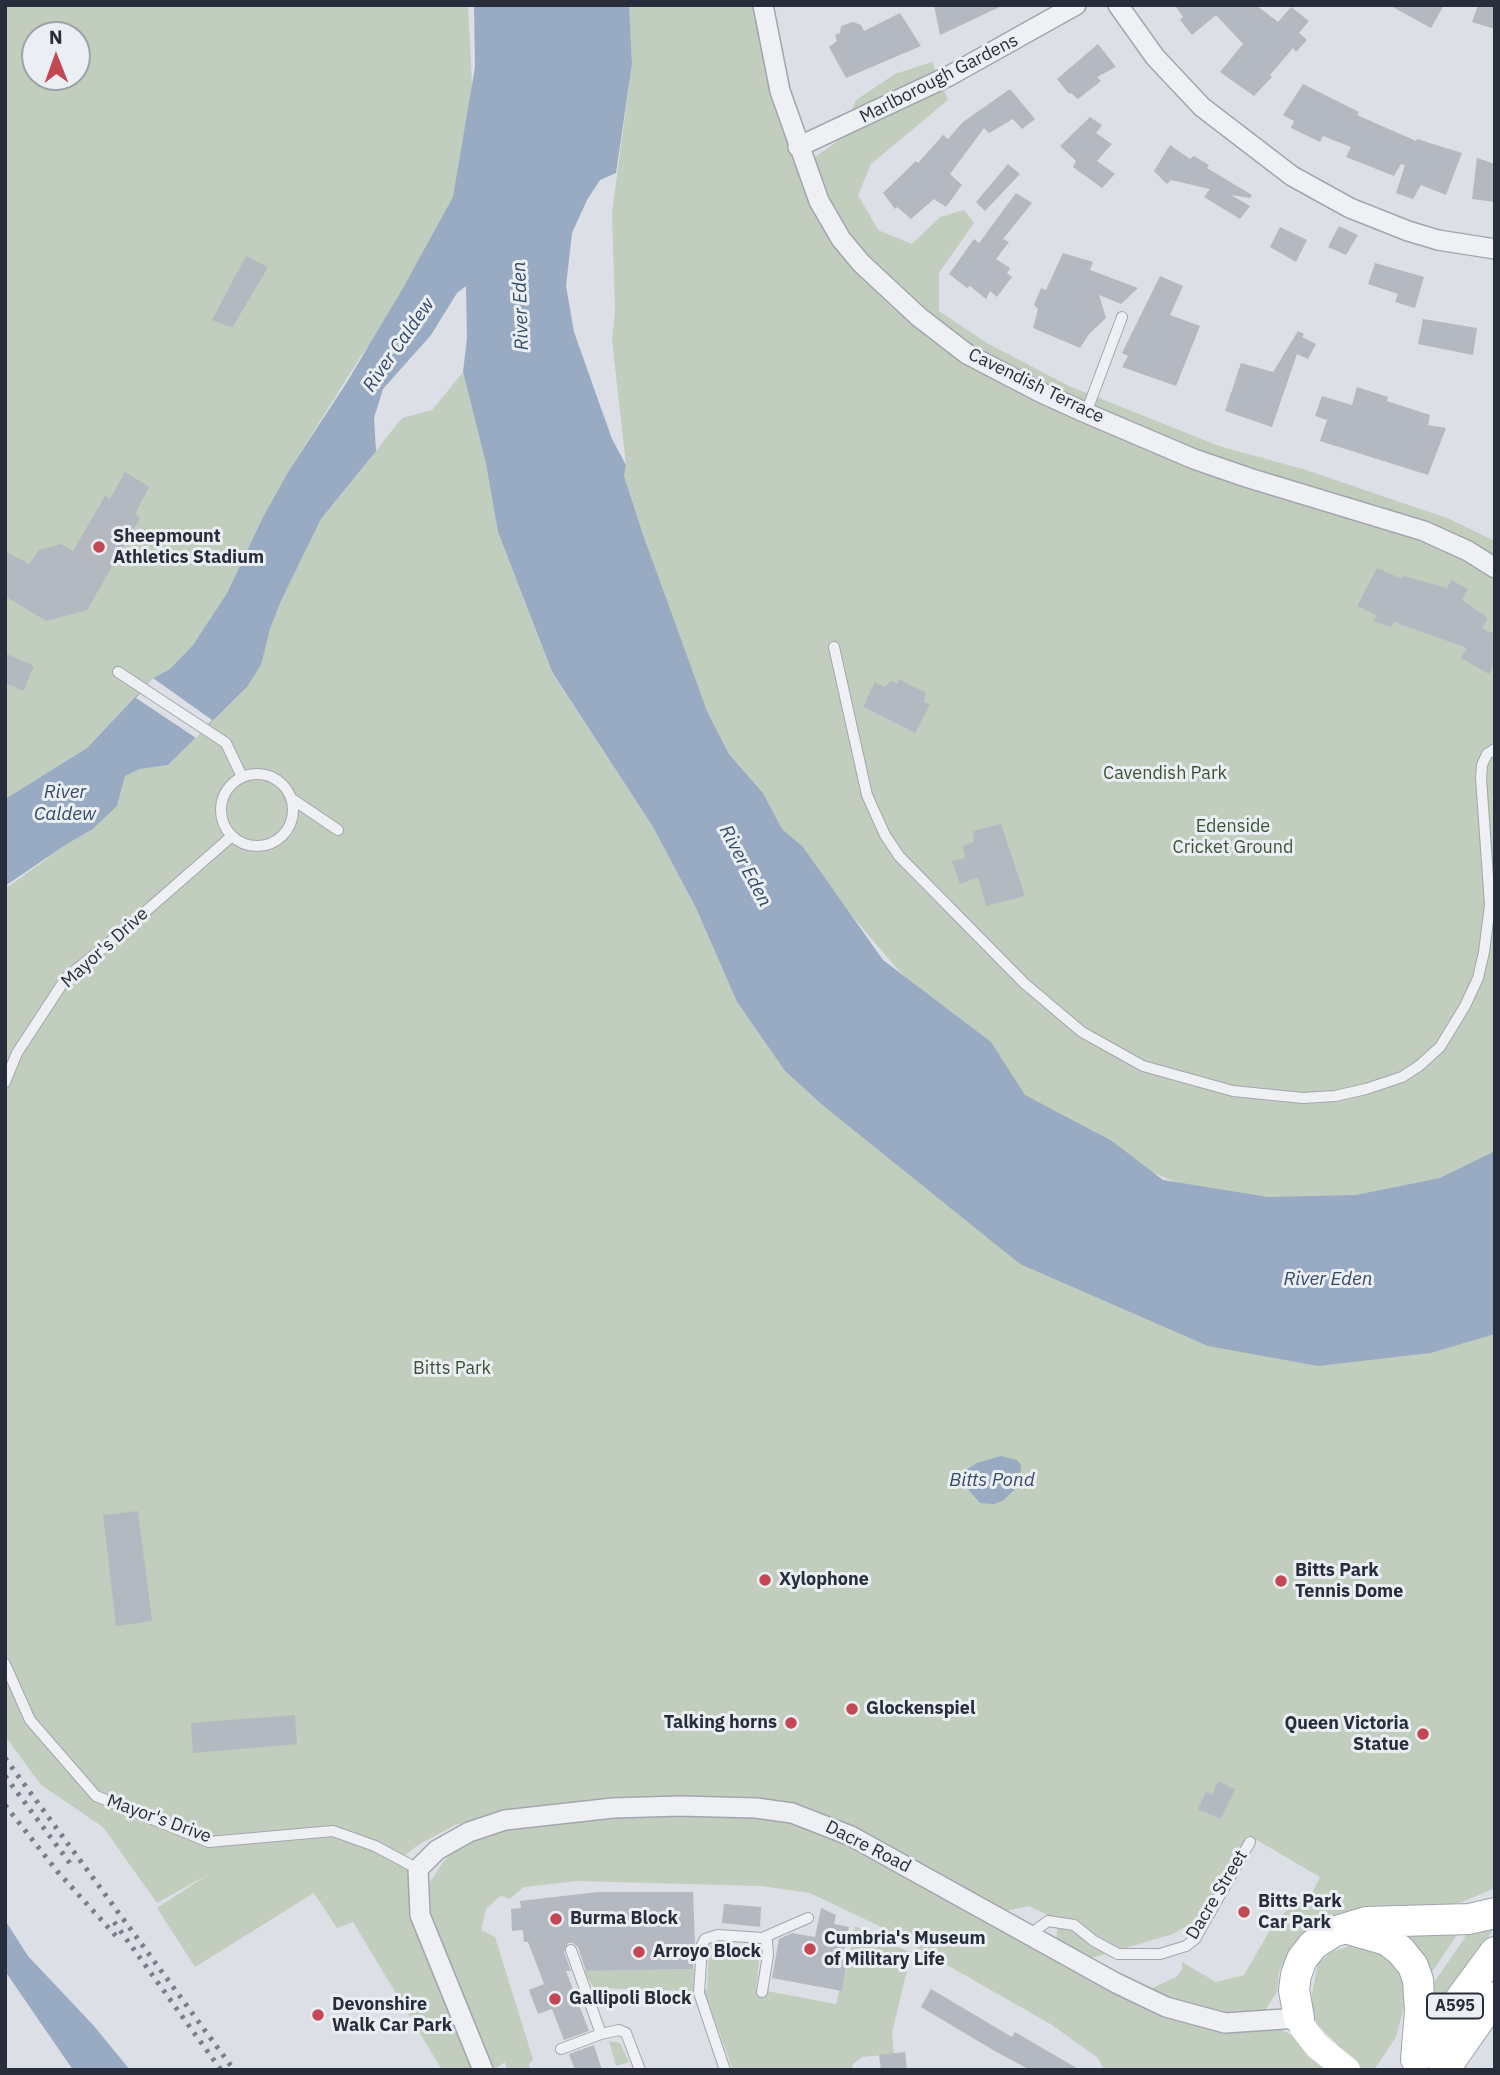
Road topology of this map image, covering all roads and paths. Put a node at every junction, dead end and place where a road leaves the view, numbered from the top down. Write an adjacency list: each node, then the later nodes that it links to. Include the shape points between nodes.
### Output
1 (763, 5): 4 (street, Cavendish Terrace, via 780,91)
2 (1076, 5): 4 (street, Marlborough Gardens, via 949,76)
3 (1118, 5): 5 (street, via 1155,57 1202,107 1292,176 1350,208 1408,231)
4 (798, 147): 7 (street, Cavendish Terrace, via 819,201 841,239 919,317 967,354)
5 (1495, 249)
6 (1122, 317): 7 (lane)
7 (1086, 413): 8 (street, Cavendish Terrace, via 1194,459 1424,531)
8 (1495, 568)
9 (834, 647): 11 (lane, via 867,795 900,856 1024,983 1082,1032 1143,1066 1233,1091 1335,1097 1402,1077 1440,1047 1474,987 1485,952 1490,905 1481,778 1487,754)
10 (118, 672): 12 (lane, via 226,743)
11 (1495, 749)
12 (242, 777): 13 (lane, via 266,775 286,788); 15 (lane, via 232,784 221,805)
13 (292, 799): 14 (lane); 15 (lane, via 291,823 275,841 253,845)
14 (338, 830)
15 (232, 836): 16 (lane, Mayor's Drive, via 66,978 17,1054)
16 (5, 1082)
17 (5, 1664): 19 (lane, Mayor's Drive, via 30,1720 96,1796 209,1842 333,1831)
18 (1250, 1842): 23 (lane, Dacre Street, via 1195,1939 1186,1946 1160,1954 1118,1954 1074,1925 1048,1921)
19 (418, 1868): 23 (street, Dacre Road, via 437,1850 469,1832 505,1820 613,1808 756,1808 792,1813 851,1836); 33 (street, via 420,1915)
20 (1495, 1913): 22 (main road, via 1469,1919 1366,1922)
21 (808, 1918): 24 (lane)
22 (1347, 1928): 29 (main road, via 1322,1938 1302,1959 1294,1990); 32 (main road, via 1387,1940 1413,1966 1420,2011)
23 (1029, 1935): 29 (street, Dacre Road, via 1116,1983 1197,2017 1225,2023)
24 (762, 1938): 27 (lane, via 769,1947); 35 (lane, via 718,1934 702,1945 699,1993)
25 (570, 1950): 30 (lane)
26 (1495, 1952): 32 (main road, A595)
27 (762, 1992)
28 (1495, 1997): 37 (main road, A595)
29 (1299, 2018): 36 (street, via 1317,2046)
30 (601, 2034): 31 (lane); 34 (lane, via 620,2030 626,2034)
31 (561, 2049)
32 (1412, 2064)
33 (483, 2070)
34 (640, 2070)
35 (725, 2070)
36 (1347, 2070)
37 (1444, 2070)

